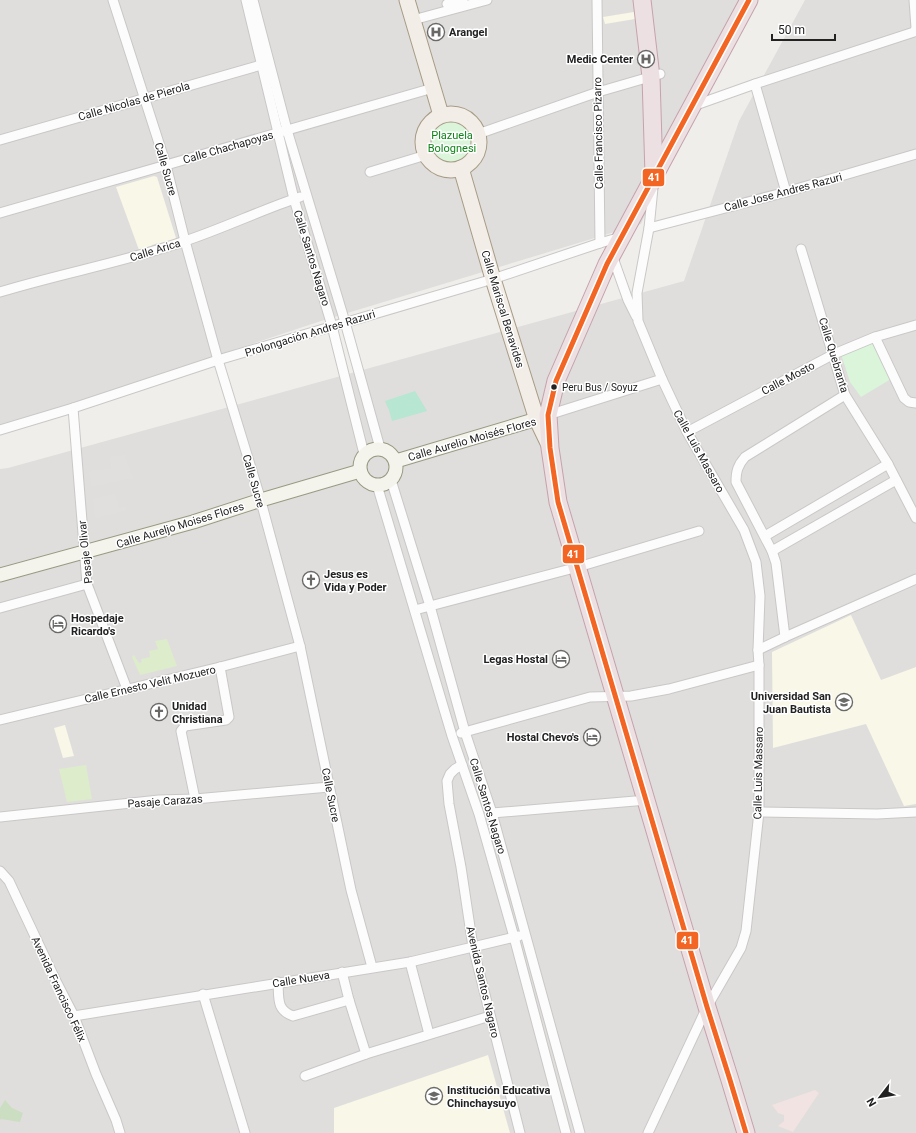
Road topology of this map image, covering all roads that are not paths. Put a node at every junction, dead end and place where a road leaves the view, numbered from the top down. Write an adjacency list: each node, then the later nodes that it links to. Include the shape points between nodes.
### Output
1 (113, 0): 17 (street, Calle Sucre)
2 (246, 0): 12 (street)
3 (253, 0): 12 (street)
4 (463, 0): 11 (street)
5 (487, 0): 11 (street)
6 (597, 0): 16 (street, Calle Francisco Pizarro)
7 (642, 0): 13 (highway)
8 (653, 0): 13 (highway)
9 (749, 0): 18 (highway)
10 (914, 0): 14 (street, via 914,32)
11 (410, 11): 15 (main road)
12 (266, 63): 17 (street, Calle Nicolas de Pierola); 20 (street)
13 (656, 75): 16 (street); 27 (highway)
14 (755, 84): 18 (street); 29 (street)
15 (433, 88): 19 (main road); 20 (street, Calle Chachapoyas)
16 (598, 92): 21 (street); 36 (street, Calle Francisco Pizarro)
17 (145, 98): 22 (street, Calle Nicolas de Pierola); 25 (street, Calle Sucre)
18 (692, 107): 27 (highway)
19 (441, 115): 21 (main road, via 450,113 468,119); 24 (main road, via 431,121 424,131 423,148)
20 (282, 131): 25 (street, Calle Chachapoyas); 30 (street, Calle Santos Nagaro); 31 (street, Calle Santos Nagaro)
21 (478, 134): 26 (main road, via 478,150 474,158)
22 (0, 140)
23 (916, 154): 29 (street, Calle Jose Andres Razuri)
24 (426, 155): 26 (main road, via 431,162 441,168); 28 (street)
25 (166, 165): 32 (street, Calle Chachapoyas); 35 (street, Calle Sucre)
26 (461, 168): 39 (main road, Calle Mariscal Benavides)
27 (658, 170): 33 (street, Calle Luis Massaro); 34 (highway)
28 (370, 172)
29 (786, 192): 33 (street, Calle Jose Andres Razuri)
30 (307, 195): 31 (street, Calle Arica); 42 (street, Calle Santos Nagaro)
31 (294, 199): 35 (street, Calle Arica); 44 (street, Calle Santos Nagaro)
32 (0, 214)
33 (649, 228): 41 (street, Calle Luis Massaro, via 637,293)
34 (621, 237): 36 (street, Prolongación Andres Razuri); 38 (highway)
35 (185, 241): 40 (street, Calle Arica, via 115,263); 47 (street, Calle Sucre)
36 (600, 243): 39 (street, Prolongación Andres Razuri)
37 (800, 249): 46 (street, Calle Quebranta)
38 (612, 255): 41 (street, Calle Luis Massaro); 52 (highway, via 556,381)
39 (493, 279): 42 (street, Prolongación Andres Razuri); 52 (main road, Calle Mariscal Benavides)
40 (0, 292)
41 (638, 321): 48 (street, Calle Luis Massaro)
42 (346, 322): 44 (street, Prolongación Andres Razuri); 55 (street, Calle Santos Nagaro)
43 (916, 325): 45 (street, Calle Mosto)
44 (332, 326): 47 (street, Prolongación Andres Razuri); 56 (street, Calle Santos Nagaro)
45 (875, 337): 46 (street, Calle Mosto); 50 (street, via 904,398)
46 (834, 354): 49 (street, Calle Quebranta); 54 (street, Calle Mosto)
47 (218, 360): 51 (street, Prolongación Andres Razuri); 63 (street, Calle Sucre)
48 (662, 379): 52 (street, Calle Aurelio Moisés Flores); 54 (street, Calle Luis Massaro)
49 (845, 395): 58 (street, Calle Quebranta); 66 (street, via 745,457 740,463 736,472 736,482)
50 (912, 402)
51 (73, 408): 53 (street, Prolongación Andres Razuri); 68 (street, Pasaje Olivar)
52 (543, 417): 57 (street, Calle Aurelio Moisés Flores); 69 (highway, via 558,502)
53 (0, 430)
54 (686, 432): 78 (street, Calle Luis Massaro, via 744,530 756,562 760,596)
55 (380, 448): 56 (street, via 374,448); 57 (street, via 391,453)
56 (364, 454): 59 (street)
57 (396, 461): 60 (street, via 396,470)
58 (888, 464): 61 (street, Calle Quebranta); 66 (street)
59 (360, 471): 62 (street, via 367,482); 63 (street, Calle Aureljo Moises Flores)
60 (391, 480): 62 (street); 73 (street, Calle Santos Nagaro)
61 (896, 480): 64 (street, Calle Quebranta); 67 (street)
62 (377, 485): 75 (street, Calle Santos Nagaro)
63 (260, 500): 68 (street, Calle Aureljo Moises Flores); 77 (street, Calle Sucre)
64 (916, 518)
65 (699, 531): 69 (street)
66 (766, 536): 67 (street)
67 (772, 551): 76 (street, via 776,563)
68 (84, 553): 70 (street, Calle Aureljo Moises Flores); 72 (street, Pasaje Olivar)
69 (578, 567): 73 (street); 82 (highway)
70 (0, 575)
71 (916, 579): 76 (street)
72 (87, 584): 74 (street); 81 (street, Pasaje Olivar)
73 (430, 606): 75 (street); 84 (street, Calle Santos Nagaro)
74 (0, 608)
75 (415, 610): 85 (street, Calle Santos Nagaro)
76 (785, 637): 78 (street)
77 (300, 646): 80 (street, Calle Ernesto Velit Mozuero); 87 (street, Calle Sucre)
78 (758, 650): 79 (street, Calle Luis Massaro)
79 (759, 665): 82 (street, via 669,689); 90 (street, Calle Luis Massaro)
80 (220, 668): 81 (street, Calle Ernesto Velit Mozuero); 88 (street, via 229,717 226,720 185,726 181,731)
81 (127, 689): 83 (street, Calle Ernesto Velit Mozuero)
82 (616, 697): 84 (street, via 590,697); 89 (highway)
83 (0, 720)
84 (465, 732): 85 (street); 92 (street, Calle Santos Nagaro)
85 (452, 736): 86 (street, Calle Santos Nagaro)
86 (462, 765): 96 (street, Calle Santos Nagaro); 97 (street, Avenida Santos Nagaro, via 450,774 447,781)
87 (329, 787): 88 (street, Pasaje Carazas); 99 (street, Calle Sucre, via 351,890)
88 (196, 799): 93 (street, Pasaje Carazas, via 159,800)
89 (647, 800): 92 (street); 104 (highway)
90 (759, 812): 91 (street); 104 (street, Calle Luis Massaro, via 746,930 741,948)
91 (916, 812)
92 (492, 813): 95 (street, Calle Santos Nagaro)
93 (0, 817)
94 (0, 871): 105 (street, Avenida Francisco Félix, via 9,881)
95 (526, 934): 96 (street, Calle Nueva); 114 (street, Calle Santos Nagaro)
96 (514, 937): 97 (street, Calle Nueva); 113 (street, Calle Santos Nagaro)
97 (473, 947): 98 (street, Calle Nueva); 106 (street, Avenida Santos Nagaro)
98 (410, 962): 99 (street, Calle Nueva); 107 (street)
99 (372, 968): 100 (street, Calle Nueva)
100 (342, 972): 101 (street, Calle Nueva); 103 (street)
101 (278, 982): 102 (street, Calle Nueva); 103 (street, via 279,1004 282,1010 293,1016)
102 (203, 994): 105 (street, Calle Nueva); 111 (street)
103 (349, 1000): 108 (street)
104 (707, 1007): 115 (street, Calle Luis Massaro); 116 (highway)
105 (74, 1016): 110 (street, Avenida Francisco Félix)
106 (490, 1016): 107 (street); 112 (street, Avenida Santos Nagaro)
107 (429, 1034): 108 (street)
108 (366, 1054): 109 (street)
109 (305, 1076)
110 (120, 1133)
111 (245, 1133)
112 (520, 1133)
113 (566, 1133)
114 (580, 1133)
115 (648, 1133)
116 (746, 1133)

